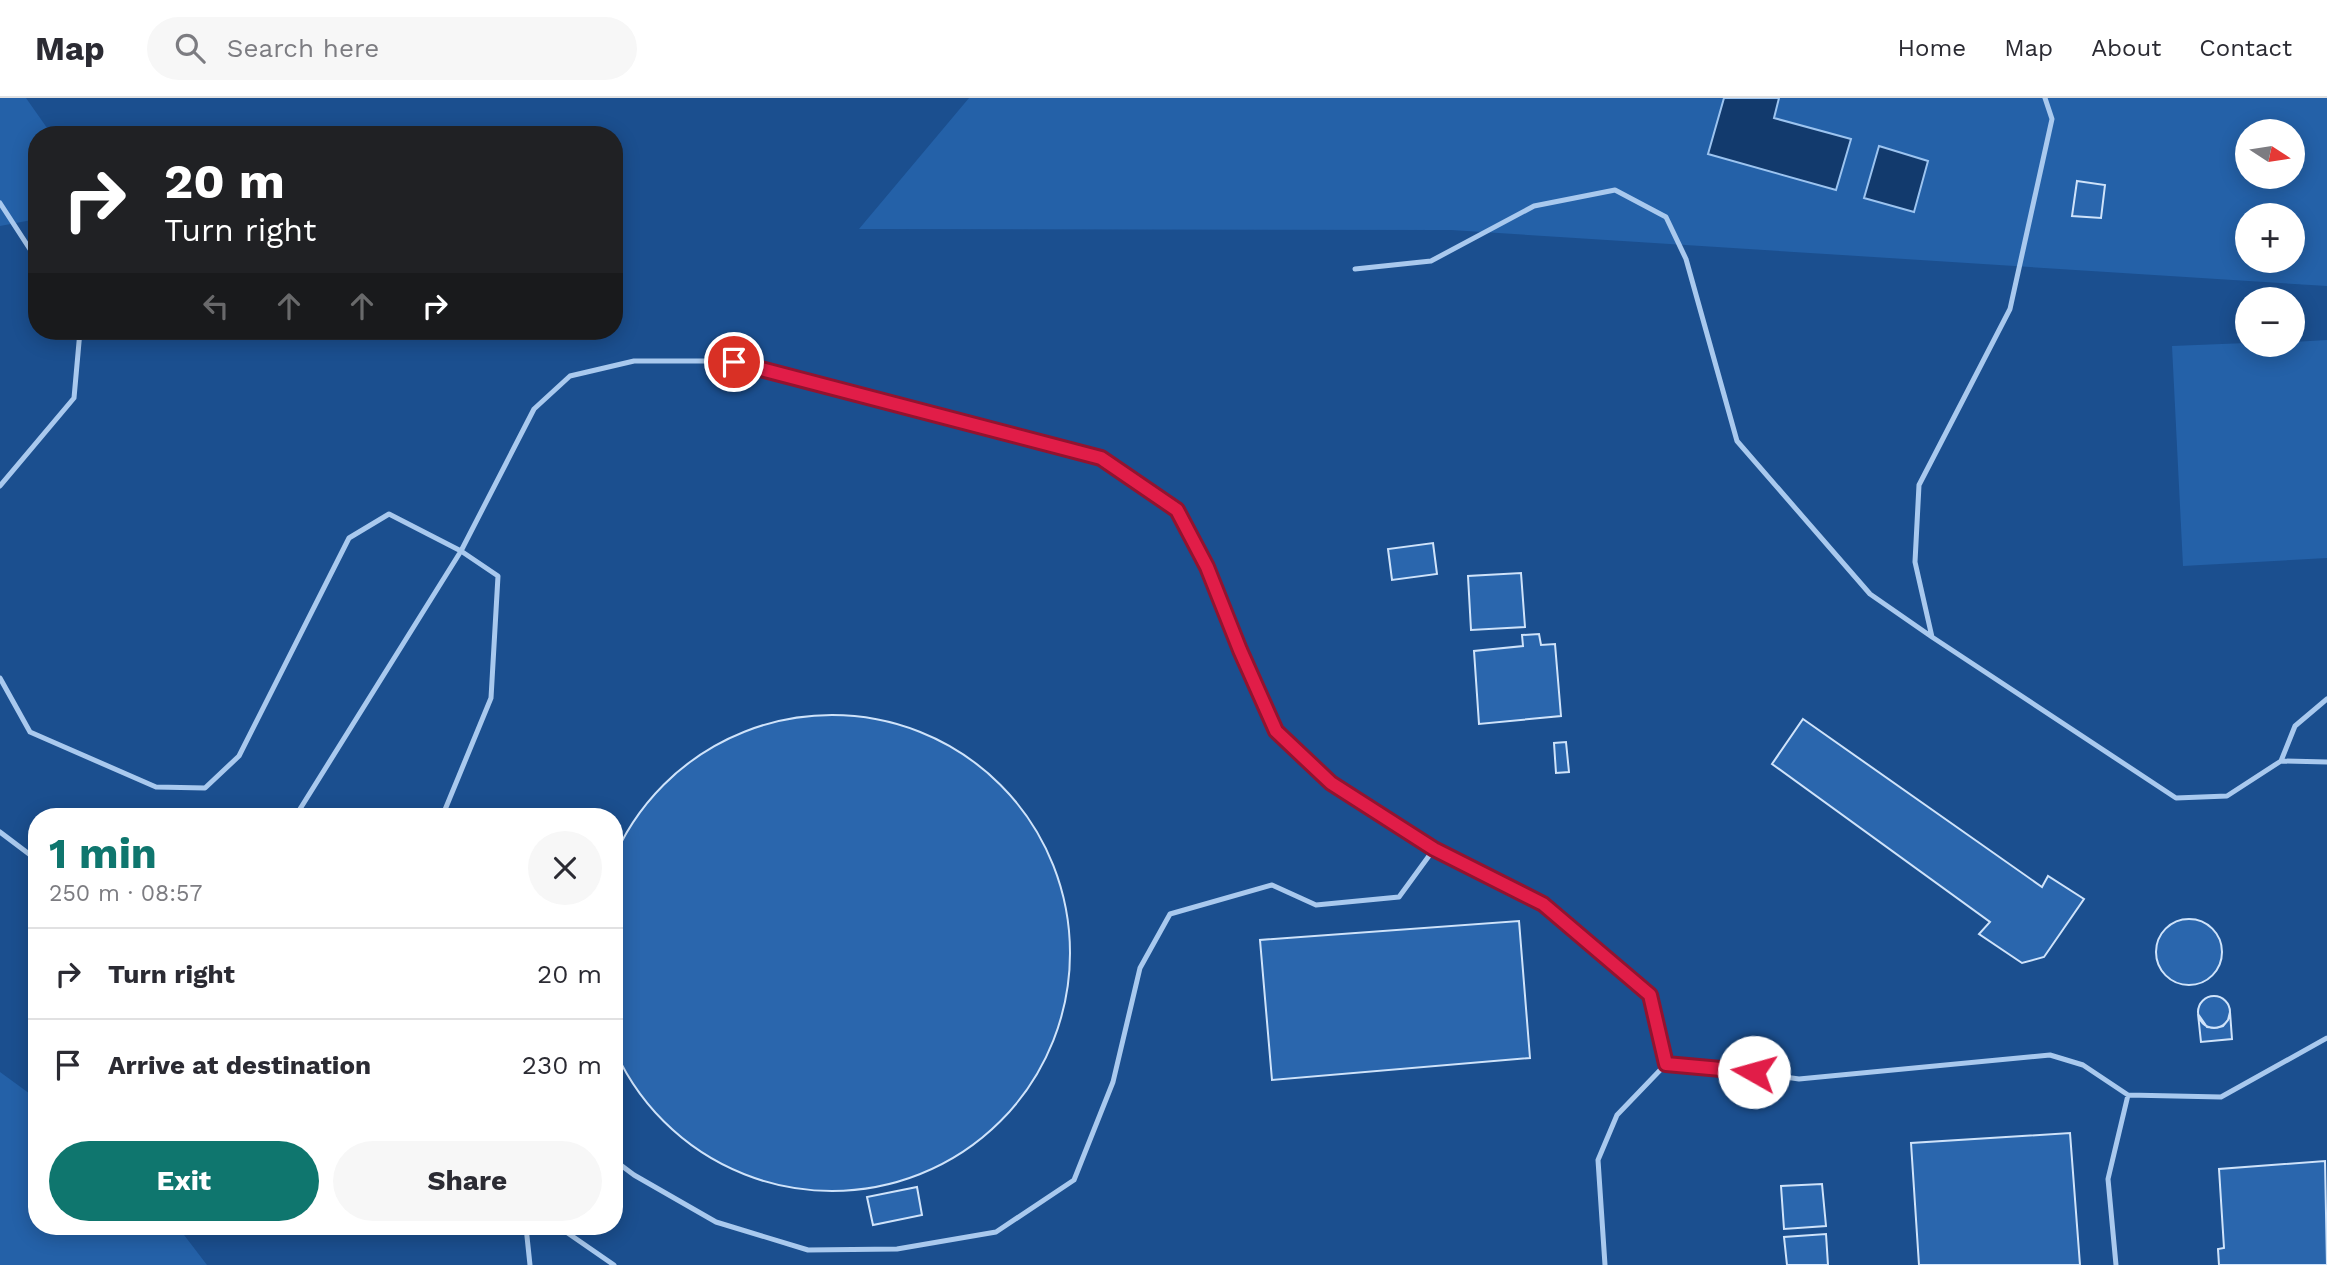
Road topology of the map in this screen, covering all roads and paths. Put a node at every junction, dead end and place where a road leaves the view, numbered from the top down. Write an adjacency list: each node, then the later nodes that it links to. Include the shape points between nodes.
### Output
1 (2045, 98): 8 (lane, via 2052,119 2010,309 1919,485 1914,562)
2 (0, 203): 3 (lane)
3 (28, 246)
4 (1355, 269): 8 (lane, via 1431,261 1534,206 1615,190 1666,217 1686,259 1737,441 1870,594)
5 (79, 340): 6 (lane, via 74,398)
6 (0, 486)
7 (461, 551): 9 (lane, via 389,514 349,538 239,755 205,788 156,787 30,732); 13 (lane); 14 (lane, via 498,576 491,698); 16 (lane, via 534,409 570,376 634,361 734,362 1101,458 1177,510 1207,567 1276,731 1331,783)
8 (1933, 637): 11 (lane, via 2176,798 2227,796)
9 (0, 678)
10 (2327, 699): 11 (lane, via 2295,726)
11 (2281, 761): 12 (lane)
12 (2327, 762)
13 (301, 808)
14 (446, 808)
15 (0, 832): 17 (lane)
16 (1434, 849): 19 (lane, via 1543,904 1650,995); 21 (lane, via 1399,897 1316,905 1272,885 1170,915 1140,968 1113,1082 1074,1180 996,1232 897,1249 808,1250 716,1222)
17 (28, 853)
18 (2327, 1038): 20 (lane, via 2221,1097)
19 (1666, 1064): 20 (lane, via 1799,1079 2050,1055 2083,1065); 26 (lane, via 1617,1115 1598,1160)
20 (2128, 1095): 27 (lane, via 2108,1179)
21 (623, 1167)
22 (527, 1235): 24 (lane)
23 (571, 1235): 25 (lane)
24 (530, 1265)
25 (614, 1265)
26 (1605, 1265)
27 (2116, 1265)

